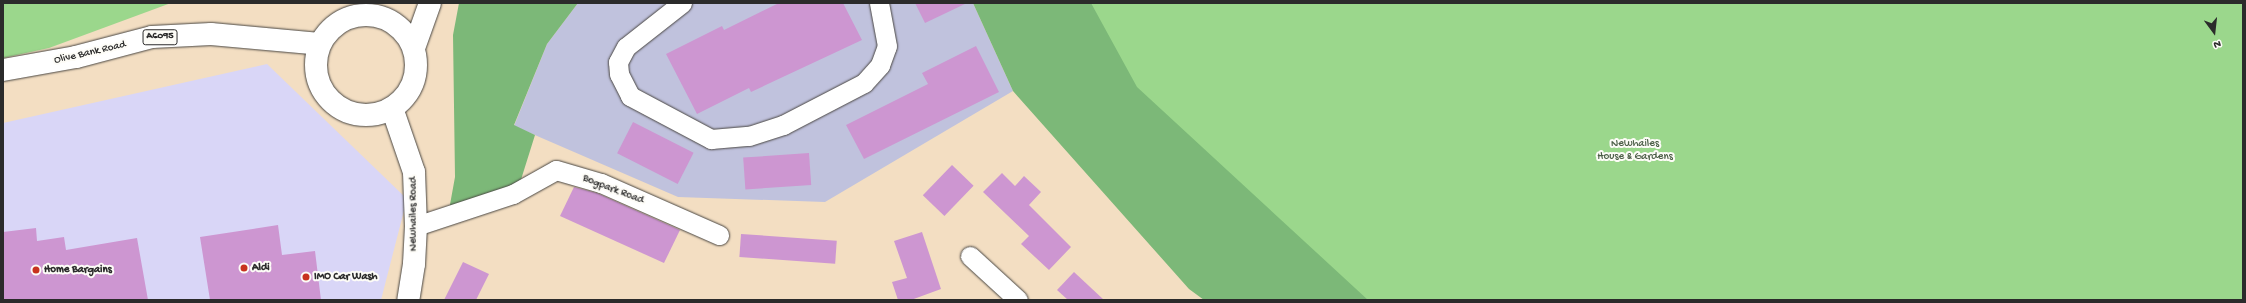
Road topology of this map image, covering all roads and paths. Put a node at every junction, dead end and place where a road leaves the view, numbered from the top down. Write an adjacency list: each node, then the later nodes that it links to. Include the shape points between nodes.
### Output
1 (385, 3): 5 (main road)
2 (430, 3): 7 (main road)
3 (682, 3): 4 (street, via 626,47 618,62 619,74 630,96 711,139 749,136 783,125 864,83 880,65 887,46)
4 (879, 3)
5 (367, 14): 6 (main road, via 352,16 339,23 328,32); 7 (main road, via 382,17 396,24)
6 (320, 44): 8 (main road, Olive Bank Road / A6095, via 211,34 152,38 76,58); 9 (main road, via 316,60 318,77 324,93 336,105 351,112 365,114 379,113)
7 (414, 48): 9 (main road, via 416,65 413,82 405,97)
8 (3, 70)
9 (392, 108): 10 (main road, Newhailes Road, via 414,172)
10 (416, 226): 11 (street, Bogpark Road, via 513,194 556,170 601,183); 13 (main road, Newhailes Road, via 414,264)
11 (719, 235)
12 (970, 256): 14 (street)
13 (408, 300)
14 (1018, 300)

